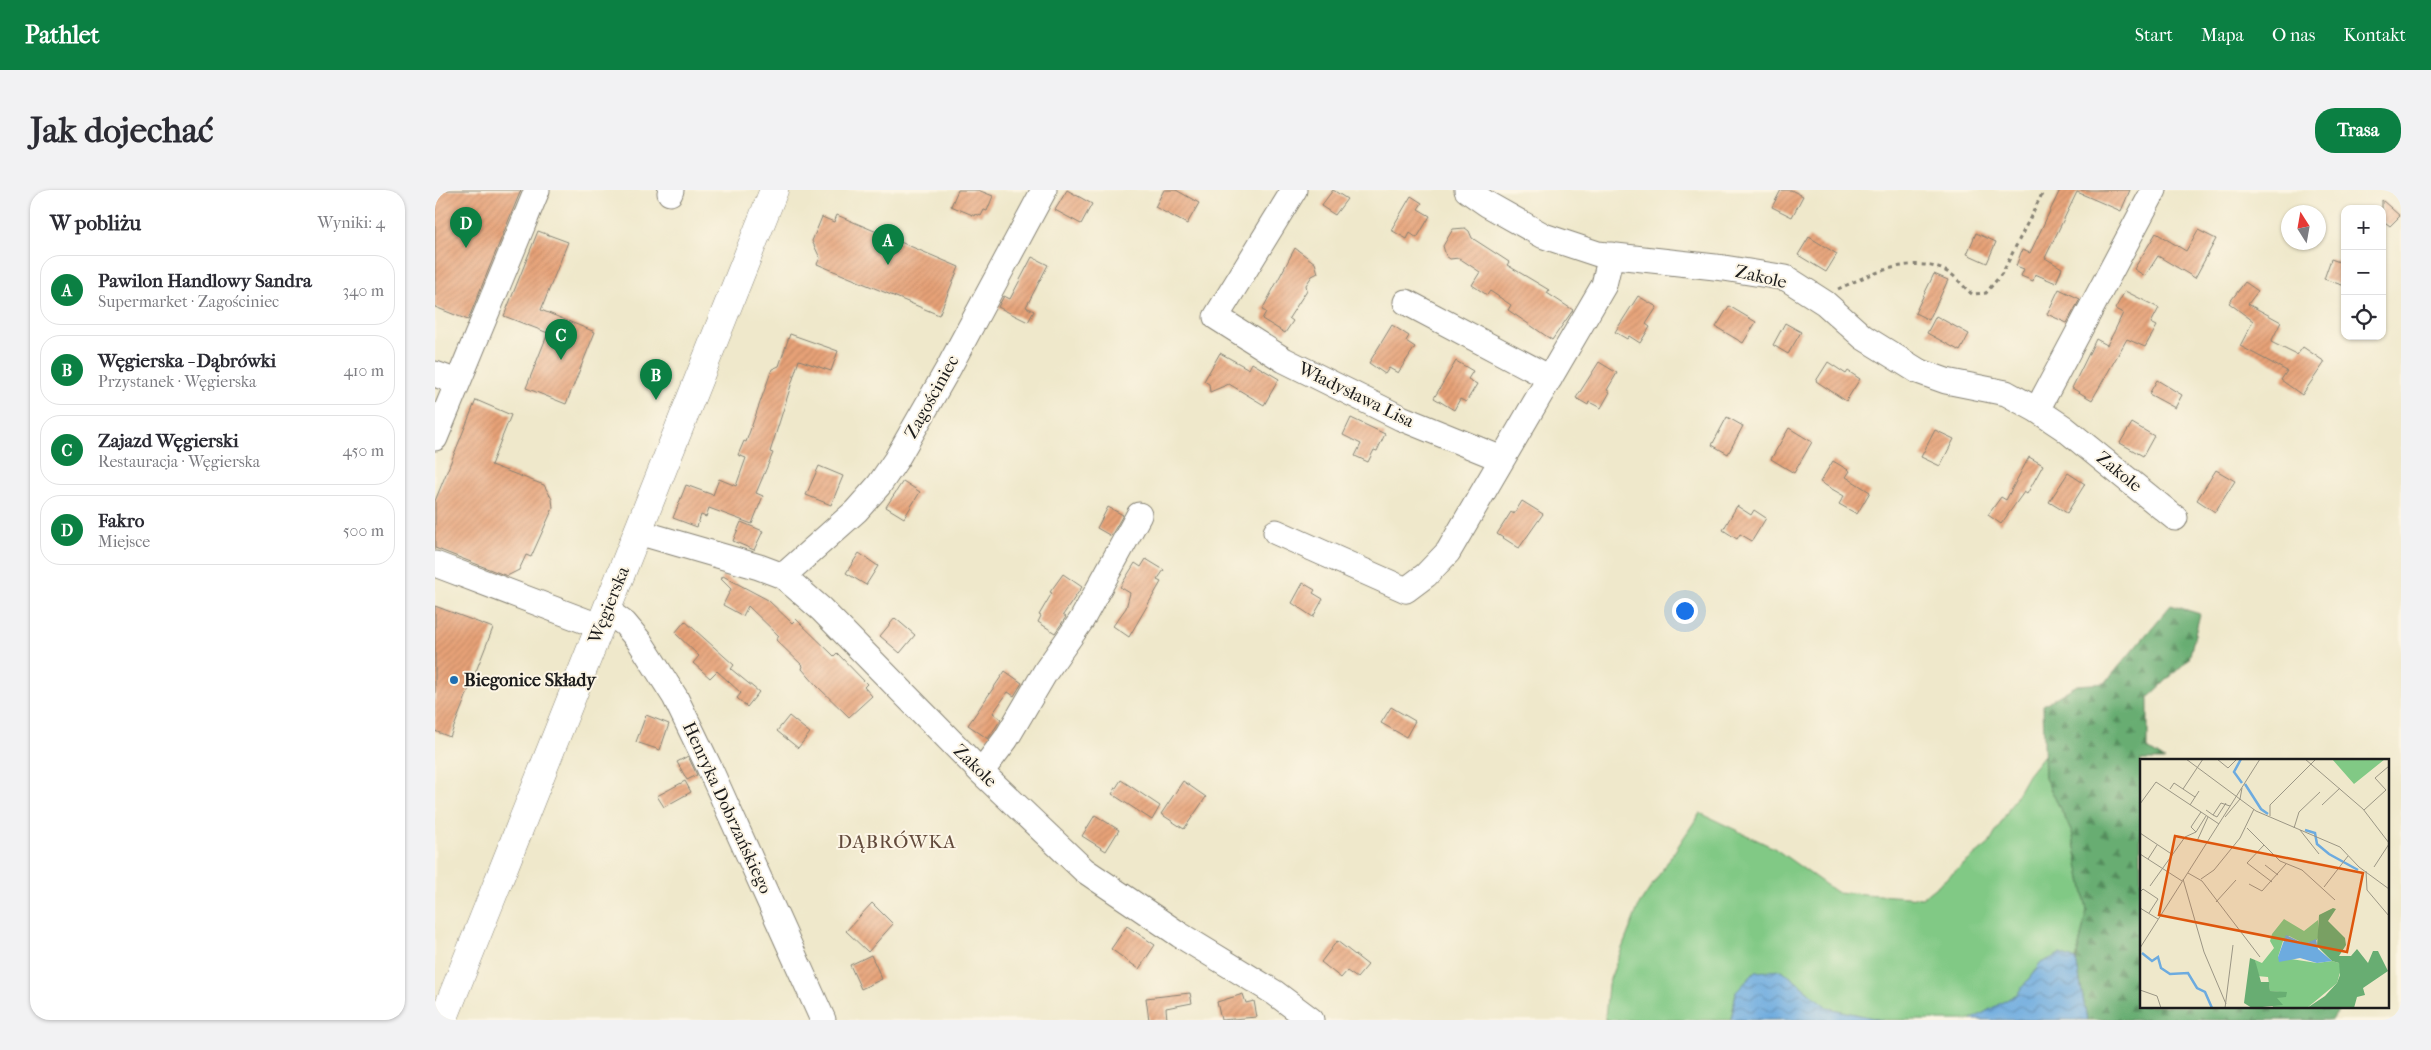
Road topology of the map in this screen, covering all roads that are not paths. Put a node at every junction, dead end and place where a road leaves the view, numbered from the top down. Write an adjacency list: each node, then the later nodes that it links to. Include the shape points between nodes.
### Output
1 (537, 190): 9 (street)
2 (774, 190): 16 (main road, Węgierska)
3 (1044, 190): 19 (street, Zagościniec, via 896,460 855,511)
4 (1294, 190): 13 (street, Władysława Lisa, via 1216,317 1284,360 1401,418)
5 (1467, 190): 7 (street, Zakole, via 1544,236 1598,254)
6 (2154, 190): 11 (street)
7 (1611, 255): 10 (street, via 1604,285); 11 (street, Zakole, via 1786,278 1817,298 1863,337 1918,371 1946,381 2006,393)
8 (1406, 302): 10 (street)
9 (446, 378): 12 (street)
10 (1550, 378): 13 (street)
11 (2037, 410): 15 (street, Zakole)
12 (435, 438)
13 (1502, 459): 17 (street, via 1448,552 1406,590)
14 (1139, 515): 21 (street, via 1081,621 1046,671 1006,739)
15 (2175, 518)
16 (638, 532): 19 (street, Zakole, via 759,566); 20 (main road, Węgierska)
17 (1276, 532)
18 (435, 564): 20 (street, Henryka Dobrzańskiego)
19 (783, 576): 21 (street, Zakole, via 821,609)
20 (604, 619): 22 (main road, Węgierska); 23 (street, Henryka Dobrzańskiego, via 625,624 675,697)
21 (981, 772): 24 (street, Zakole, via 1085,870)
22 (443, 1020)
23 (823, 1020)
24 (1311, 1020)

